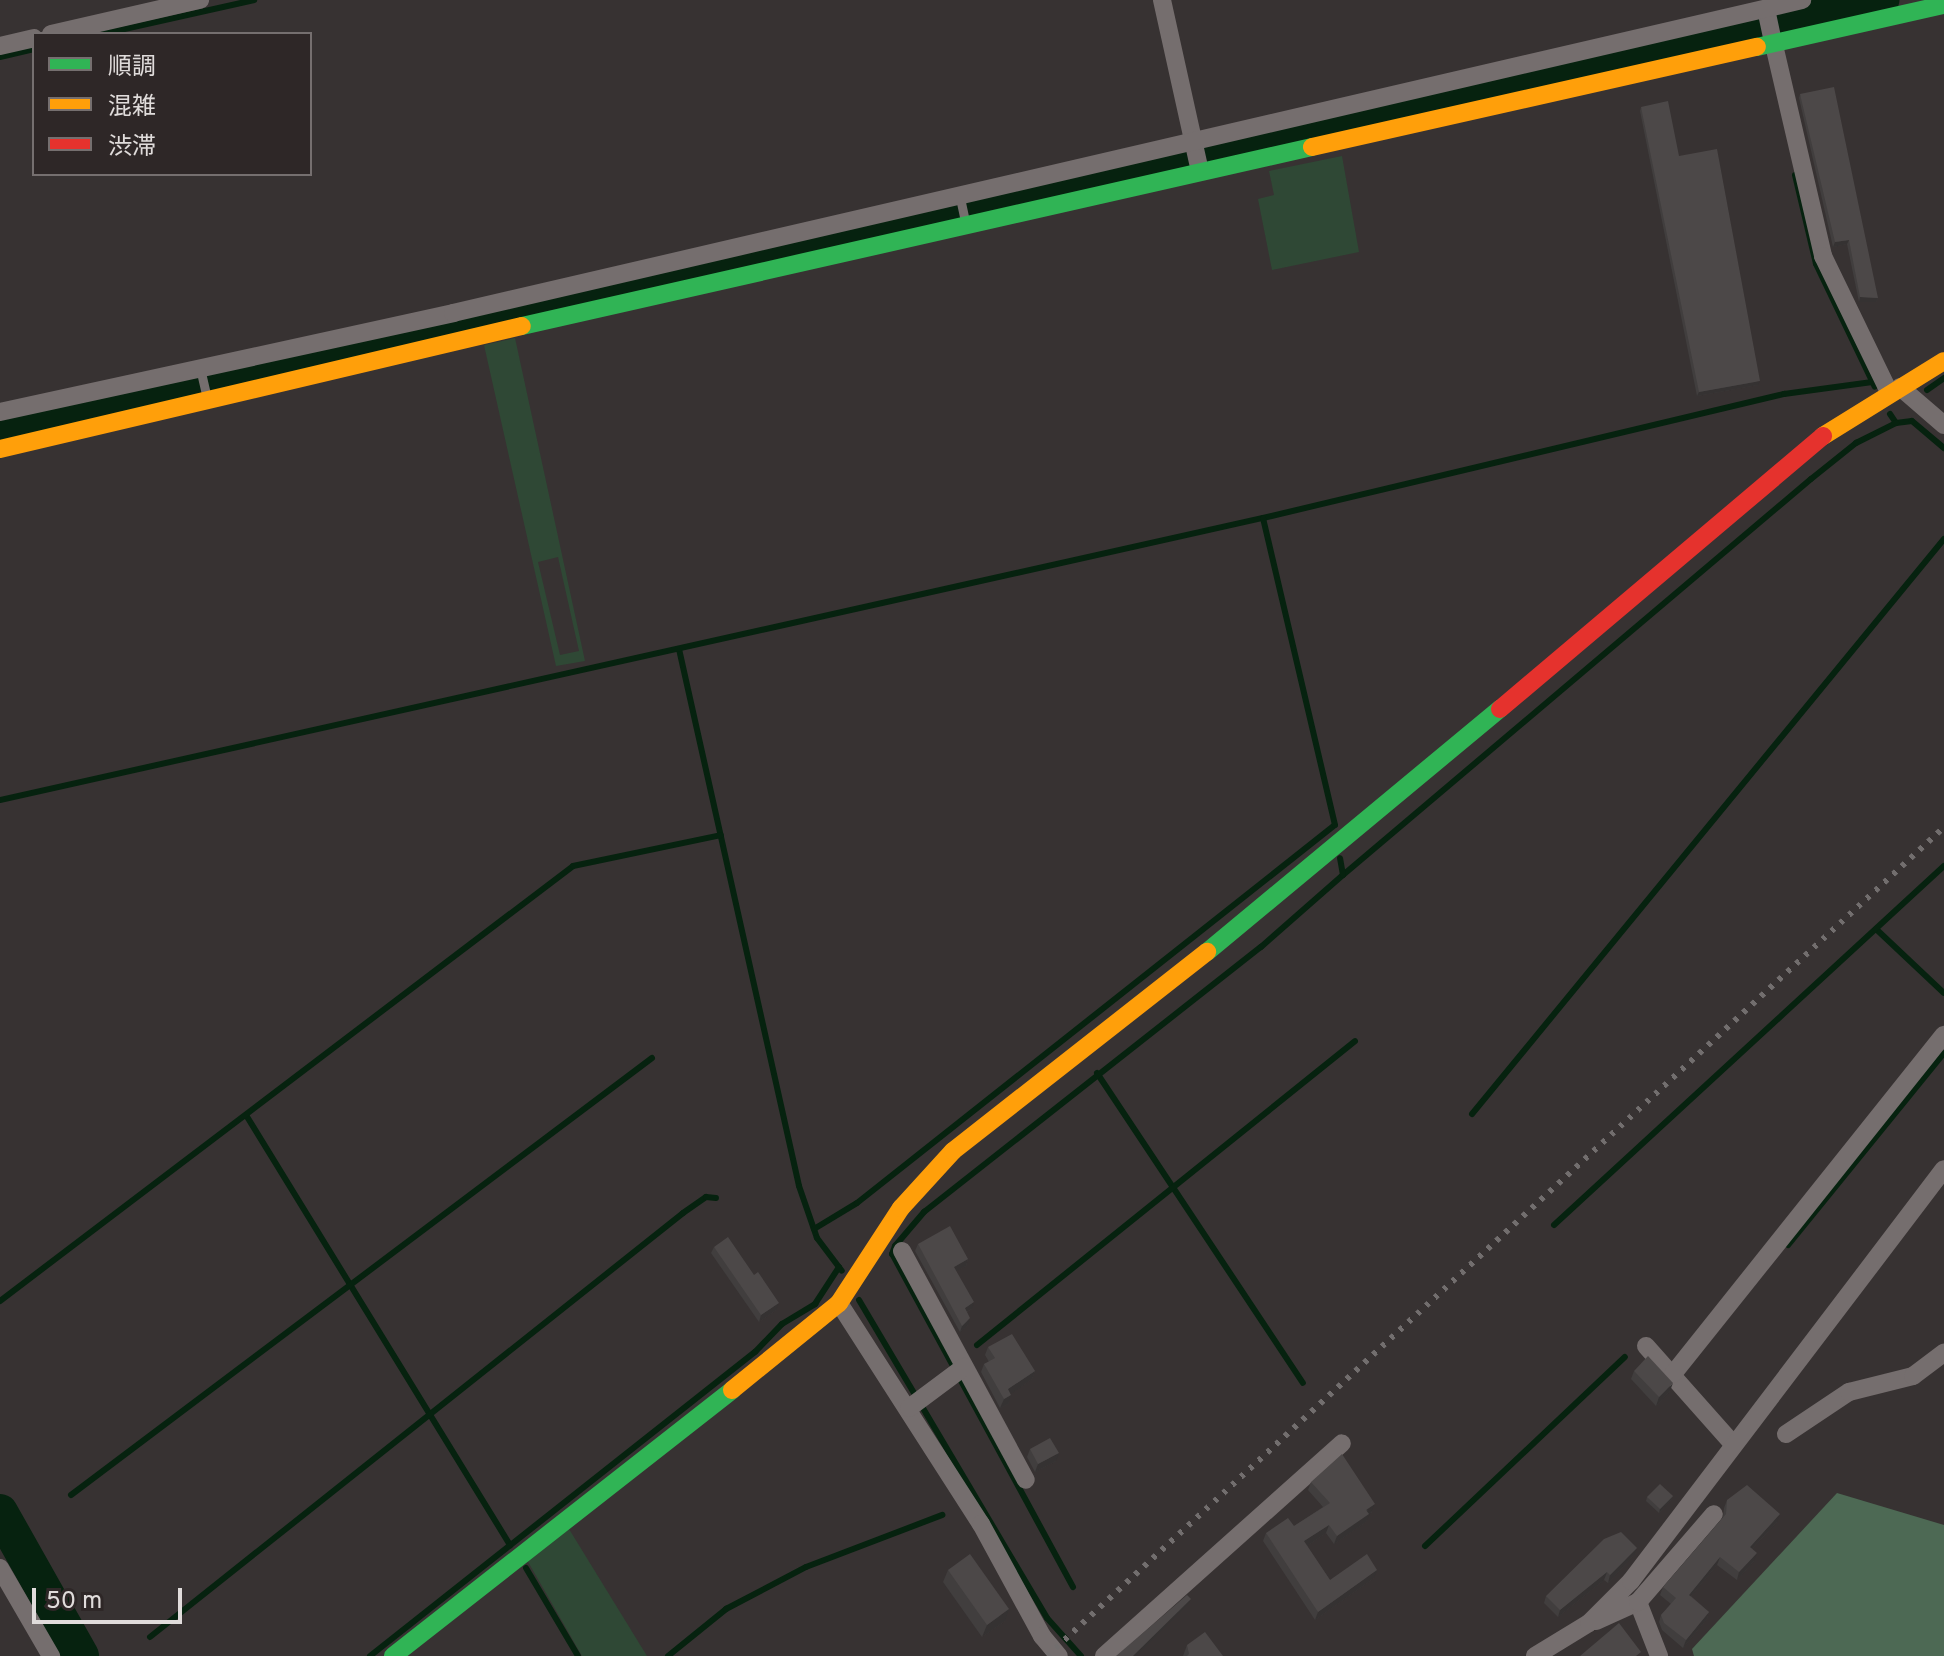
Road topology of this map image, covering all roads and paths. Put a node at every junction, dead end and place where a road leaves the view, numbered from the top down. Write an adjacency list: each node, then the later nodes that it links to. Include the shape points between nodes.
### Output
1 (200, 0): 6 (street)
2 (1162, 0): 10 (street)
3 (1802, 0): 5 (street)
4 (1944, 5): 8 (street)
5 (1767, 12): 8 (street); 10 (street)
6 (60, 32)
7 (32, 38): 9 (street)
8 (1773, 41): 10 (street); 15 (street, via 1823,256)
9 (0, 46)
10 (1197, 158): 11 (street); 12 (street)
11 (960, 197): 12 (lane); 14 (street)
12 (966, 224): 16 (street)
13 (1944, 361): 15 (street)
14 (200, 371): 16 (lane); 17 (street)
15 (1895, 390): 18 (street); 23 (street, via 1830,430 1266,906 953,1151 901,1208)
16 (207, 396): 19 (street)
17 (0, 412)
18 (1944, 425)
19 (0, 449)
20 (1944, 1035): 27 (street)
21 (1944, 1169): 31 (street)
22 (902, 1251): 26 (street)
23 (839, 1303): 28 (street); 39 (street)
24 (1646, 1346): 27 (street)
25 (1944, 1353): 29 (street, via 1913,1376 1849,1392)
26 (959, 1371): 28 (street); 32 (street)
27 (1673, 1374): 31 (street)
28 (916, 1403): 40 (street)
29 (1786, 1434)
30 (1342, 1443): 41 (street)
31 (1733, 1444): 36 (street, via 1631,1581)
32 (1026, 1480)
33 (1714, 1514): 35 (street)
34 (0, 1568): 38 (street)
35 (1638, 1602): 36 (street); 42 (street)
36 (1589, 1623): 37 (street)
37 (1538, 1655)
38 (51, 1656)
39 (393, 1656)
40 (1059, 1656)
41 (1104, 1656)
42 (1659, 1656)

